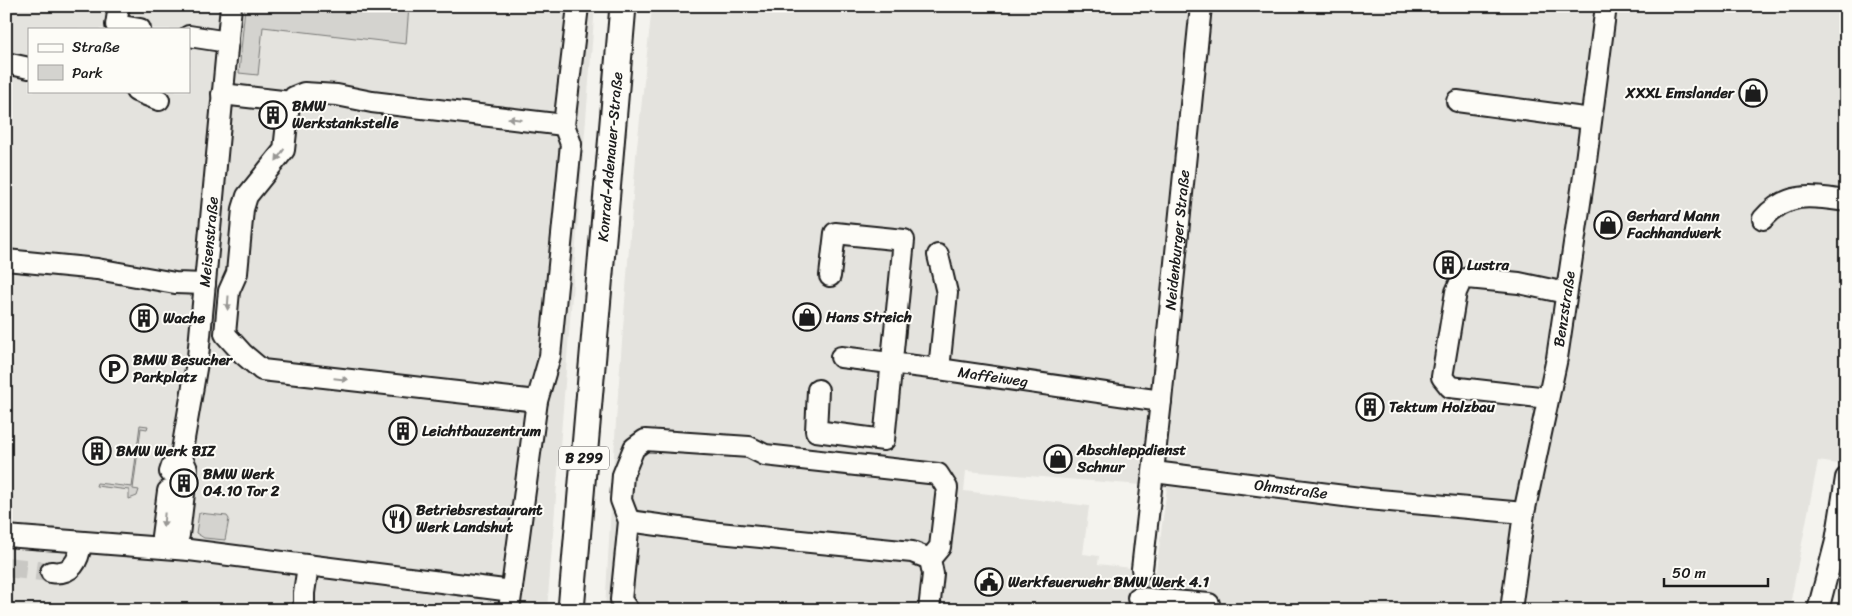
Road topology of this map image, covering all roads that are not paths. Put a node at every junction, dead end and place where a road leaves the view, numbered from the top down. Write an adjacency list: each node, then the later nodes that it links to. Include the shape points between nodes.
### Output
1 (119, 6): 7 (street, via 116,25)
2 (231, 6): 9 (street, Meisenstraße)
3 (578, 6): 18 (street)
4 (623, 6): 47 (main road, Konrad-Adenauer-Straße / B 299)
5 (1201, 6): 32 (street, Neidenburger Straße)
6 (1606, 6): 17 (street, Benzstraße)
7 (134, 28)
8 (190, 36): 9 (street)
9 (228, 42): 13 (street, Meisenstraße)
10 (6, 63): 11 (street)
11 (28, 68)
12 (139, 92): 14 (street)
13 (222, 94): 16 (street); 24 (street, Meisenstraße)
14 (159, 100)
15 (1457, 101): 17 (street)
16 (291, 102): 18 (street, one-way to 16, via 372,102 337,94 304,93); 31 (street, one-way to 31, via 284,150 247,196 242,209 237,273 229,291 225,334 262,370)
17 (1591, 118): 25 (street, Benzstraße)
18 (564, 125): 31 (street, via 571,144 550,356)
19 (1846, 201): 20 (street, via 1785,200)
20 (1763, 219)
21 (938, 255): 28 (street, Maffeiweg, via 947,293)
22 (6, 260): 24 (street, via 97,269 175,283)
23 (830, 276): 27 (street, via 834,233 904,240)
24 (205, 284): 39 (street, Meisenstraße, via 198,357 178,478 162,536)
25 (1566, 293): 30 (street, Benzstraße); 30 (street, via 1468,278 1461,280 1456,292 1442,377 1450,387)
26 (841, 357): 27 (street)
27 (892, 364): 28 (street); 29 (street, via 884,440 816,431)
28 (939, 369): 32 (street, Maffeiweg)
29 (818, 390)
30 (1548, 398): 35 (street, Benzstraße)
31 (537, 401): 44 (street)
32 (1161, 401): 33 (street, Neidenburger Straße)
33 (1154, 472): 35 (street, Ohmstraße, via 1368,499); 43 (street)
34 (1846, 478): 51 (street, via 1836,541)
35 (1524, 513): 50 (street, Benzstraße)
36 (628, 521): 40 (street, via 912,552); 40 (street, via 621,500 622,475 634,448 644,440 749,447 765,455 938,474 947,488 940,547); 48 (street, via 621,600)
37 (6, 536): 38 (street)
38 (81, 543): 39 (street); 42 (street, via 79,559 74,564 66,570)
39 (169, 548): 41 (street)
40 (930, 559): 49 (street, via 933,574)
41 (308, 566): 44 (street); 46 (street)
42 (51, 572)
43 (1139, 591): 45 (street)
44 (510, 600)
45 (1209, 604)
46 (304, 610)
47 (571, 610)
48 (628, 610)
49 (929, 610)
50 (1511, 610)
51 (1818, 610)

